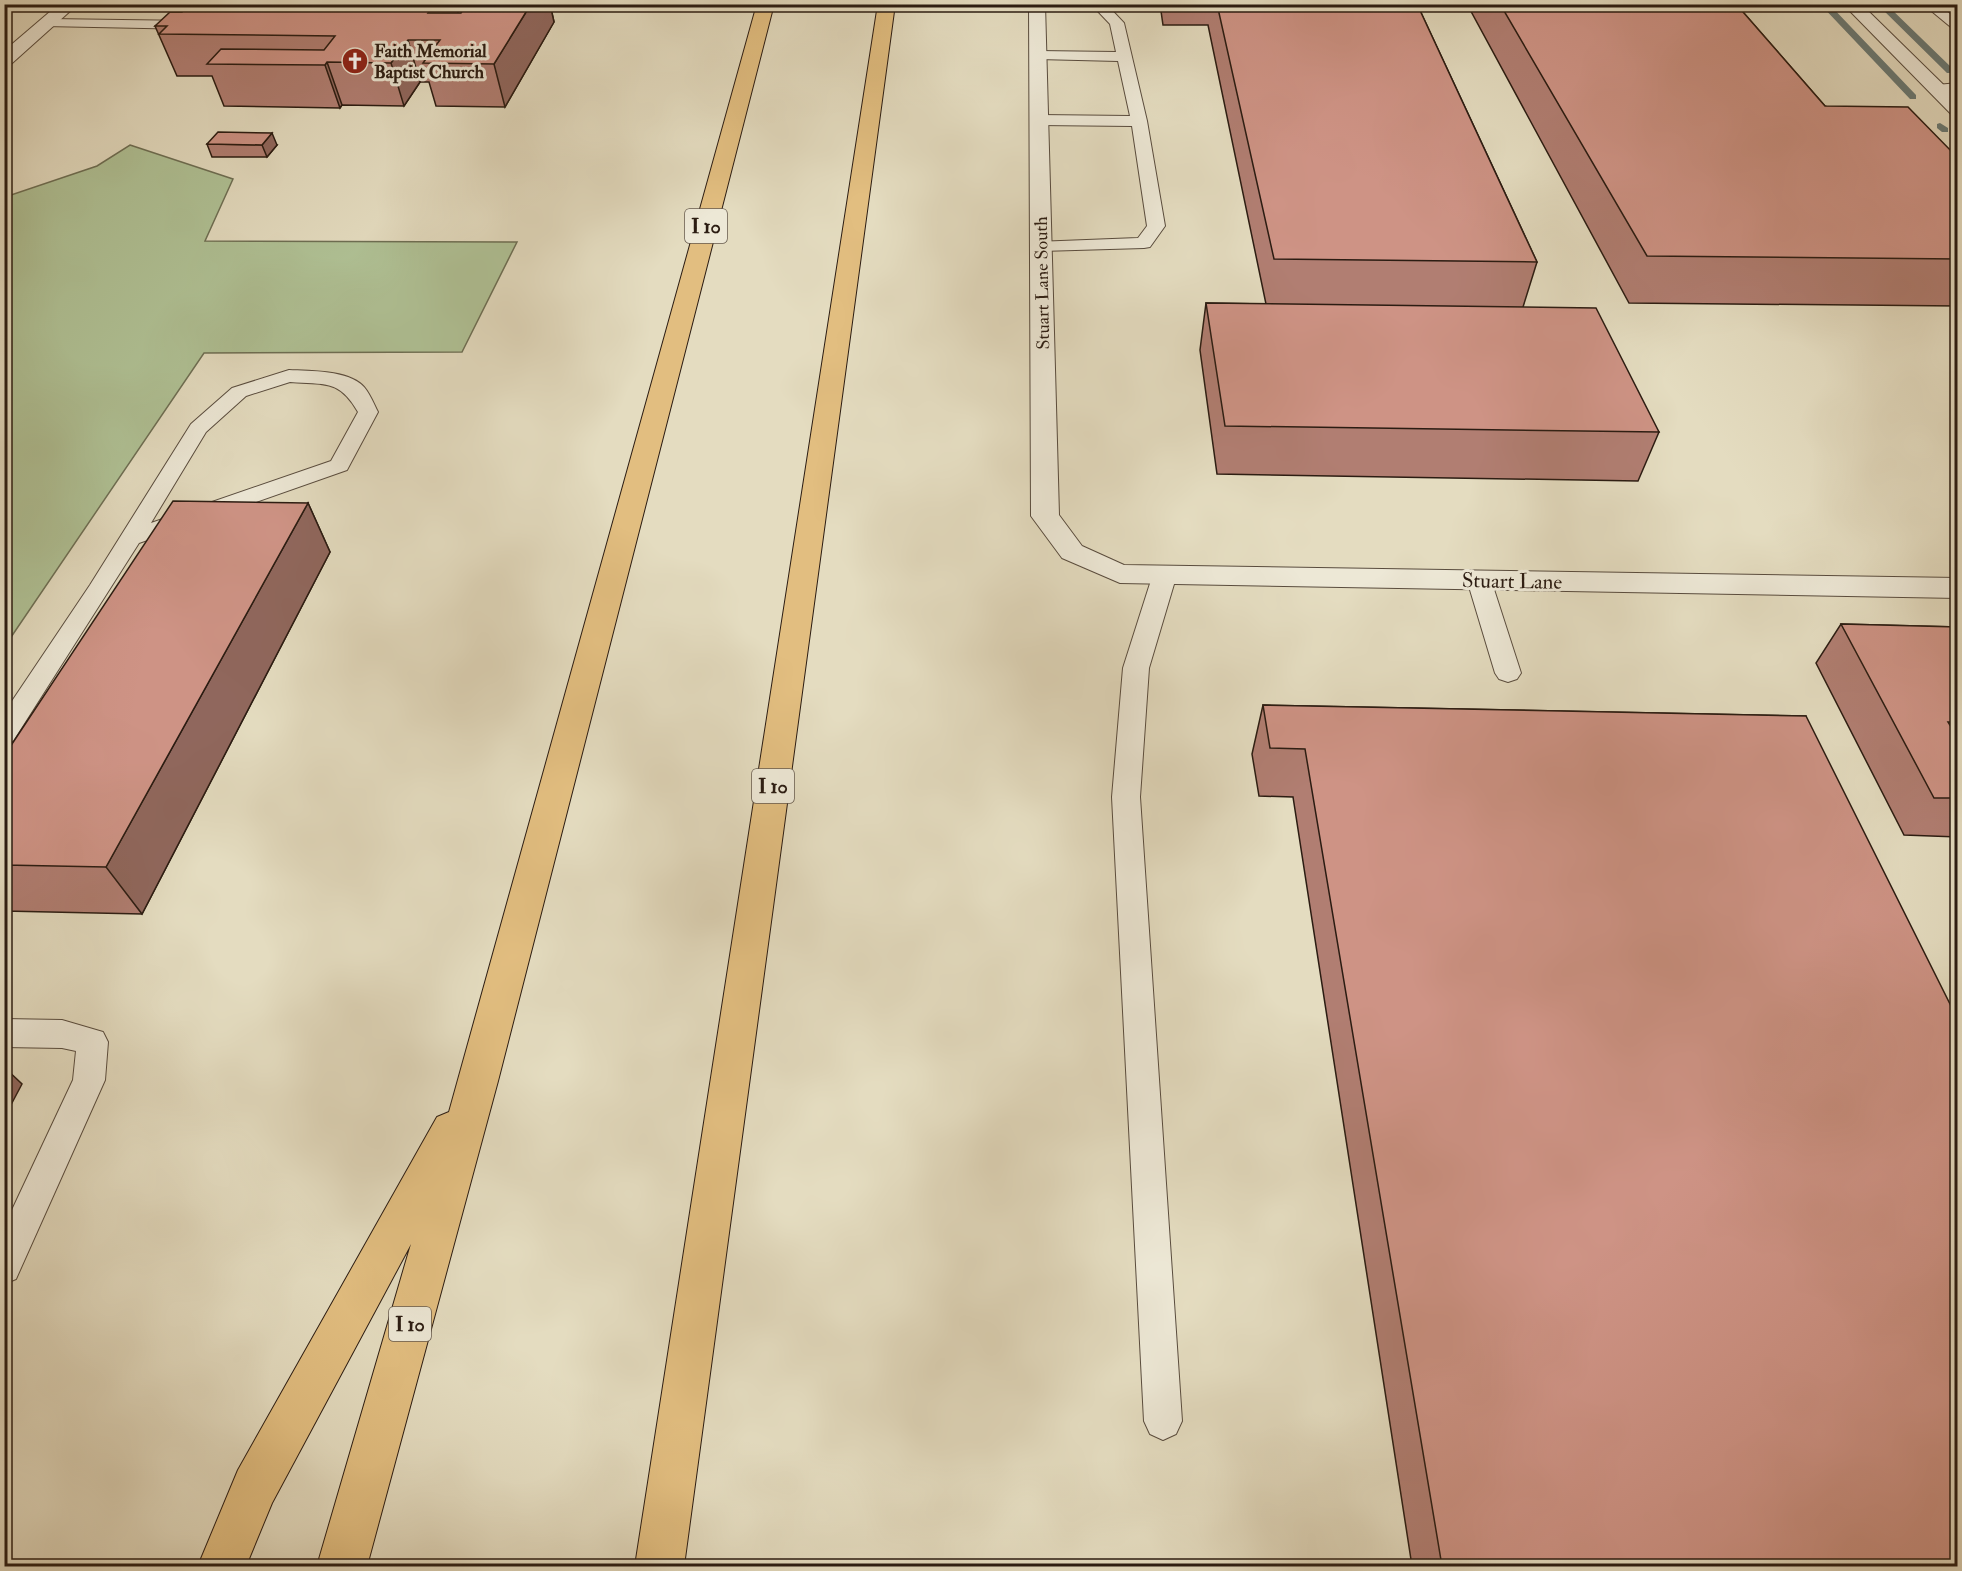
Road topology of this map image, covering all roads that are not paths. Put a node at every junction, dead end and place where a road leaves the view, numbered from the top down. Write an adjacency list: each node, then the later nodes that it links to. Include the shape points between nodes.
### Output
1 (70, 4): 11 (street)
2 (766, 4): 32 (highway, I 10)
3 (887, 4): 37 (highway, I 10)
4 (1037, 4): 15 (street, Stuart Lane South)
5 (1098, 4): 16 (lane, via 1117,23)
6 (1851, 4): 19 (street)
7 (1930, 4): 9 (lane)
8 (136, 9): 12 (lane)
9 (1941, 15): 10 (lane); 14 (lane)
10 (1958, 15)
11 (49, 23): 12 (lane); 17 (street)
12 (110, 24): 13 (lane)
13 (204, 25)
14 (1958, 29)
15 (1038, 55): 16 (lane); 21 (street, Stuart Lane South)
16 (1125, 57): 22 (lane)
17 (4, 61)
18 (1958, 88): 19 (lane)
19 (1937, 90): 20 (street)
20 (1958, 110)
21 (1039, 120): 22 (lane); 23 (street, Stuart Lane South)
22 (1139, 121): 23 (lane, via 1156,226 1144,243)
23 (1041, 246): 25 (street, Stuart Lane South, via 1045,516)
24 (131, 538): 24 (lane, via 198,428 239,392 289,376 332,379 355,389 368,412 339,465); 30 (lane)
25 (1072, 552): 26 (street, Stuart Lane, via 1120,574)
26 (1165, 574): 27 (street, Stuart Lane); 34 (lane, via 1136,668 1126,797)
27 (1479, 580): 28 (street, Stuart Lane); 29 (lane)
28 (1958, 588)
29 (1508, 673)
30 (4, 734)
31 (4, 1034): 33 (lane, via 62,1034 92,1042 88,1080)
32 (478, 1081): 35 (highway, via 255,1487); 36 (highway, I 10)
33 (4, 1267)
34 (1163, 1421)
35 (222, 1566)
36 (342, 1566)
37 (659, 1566)

